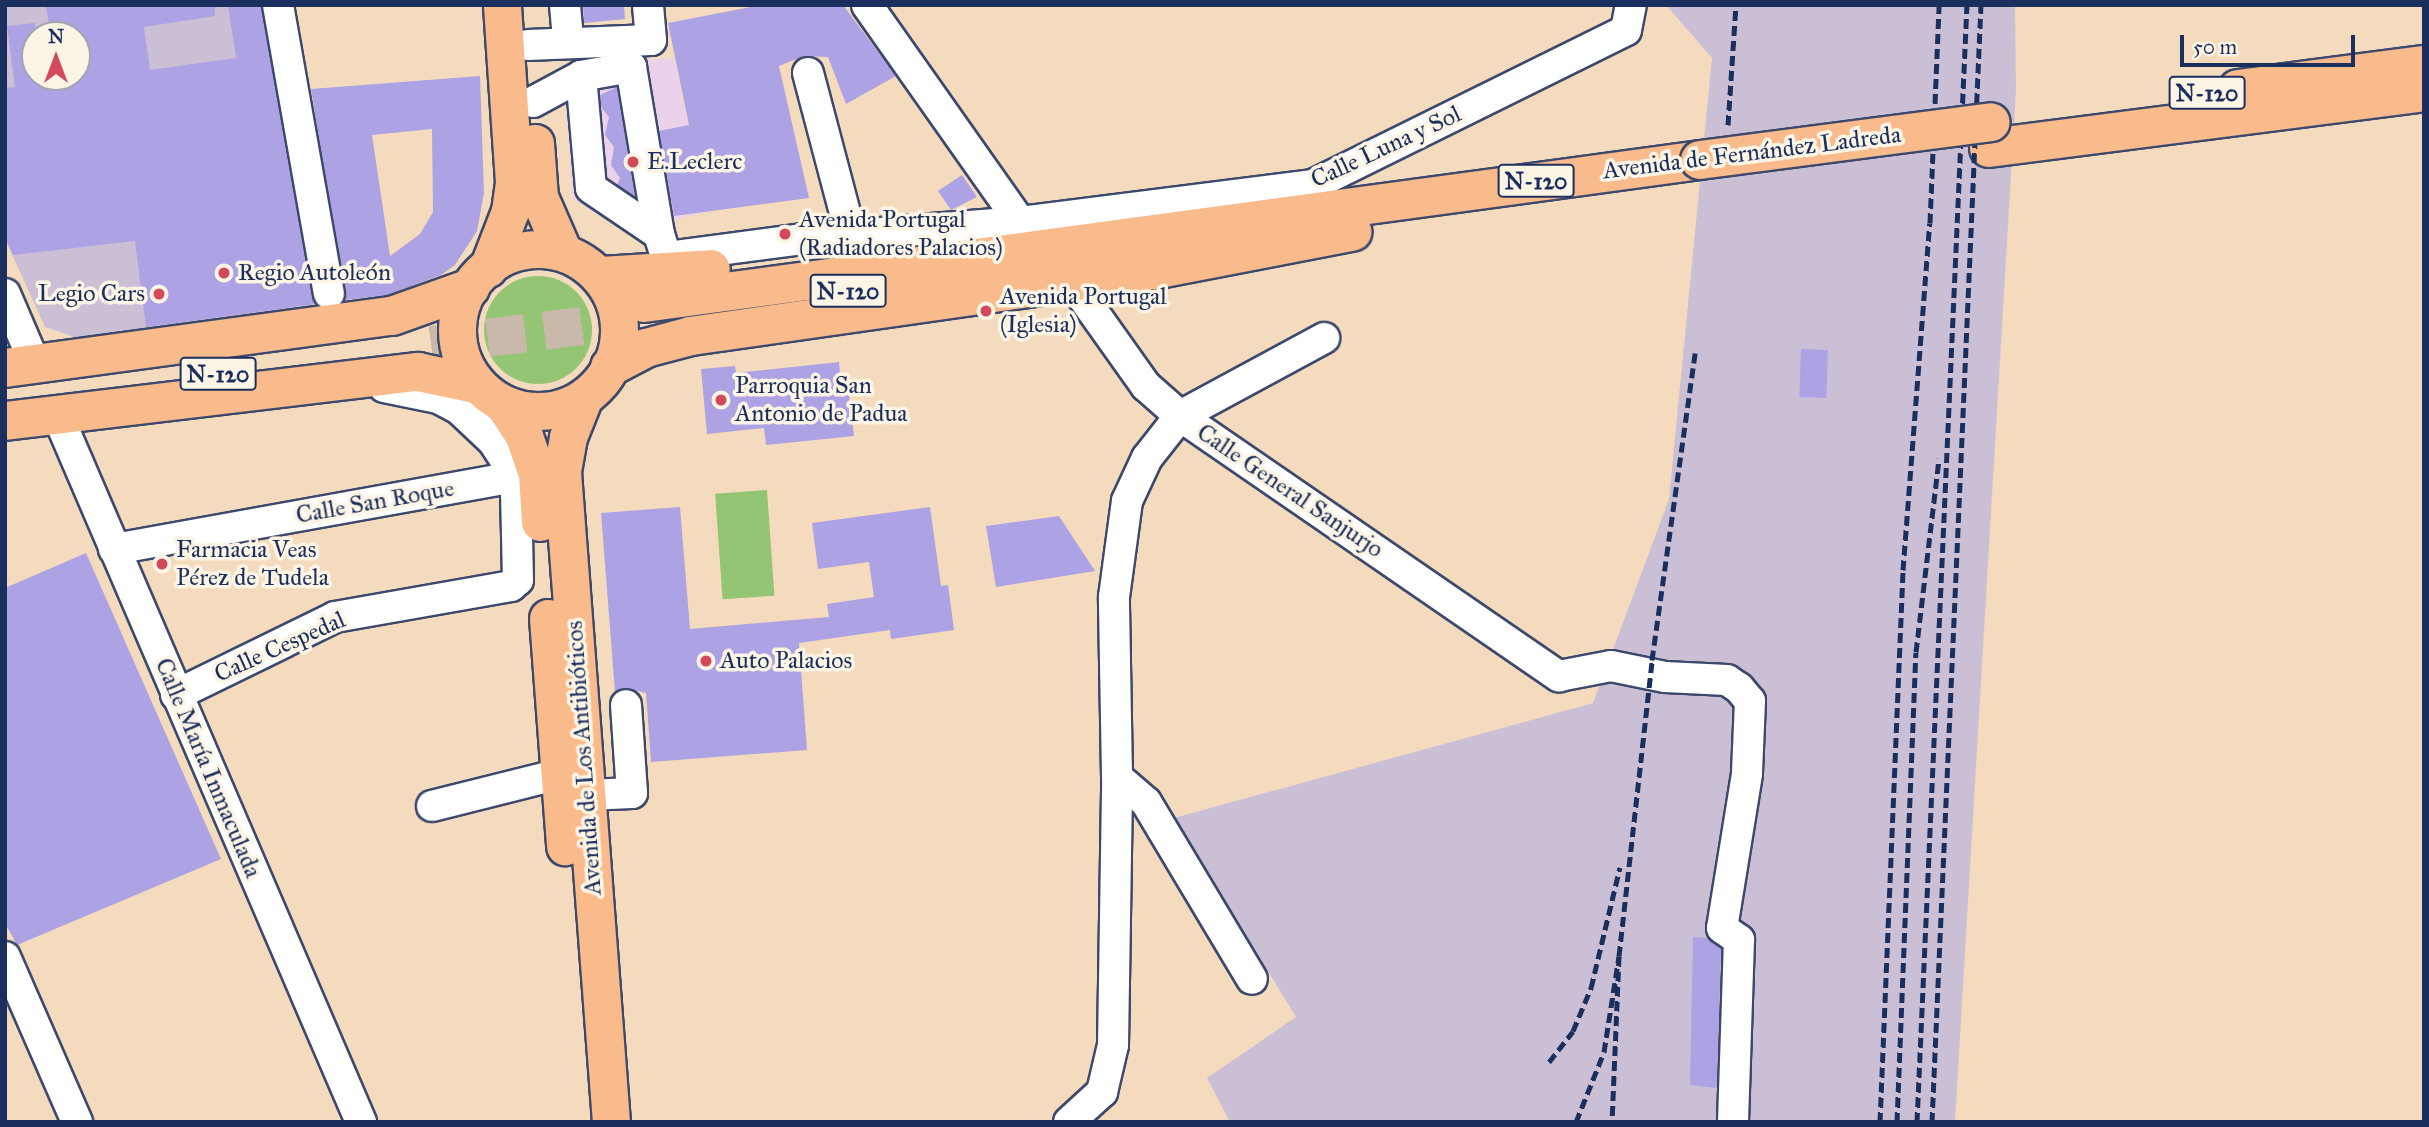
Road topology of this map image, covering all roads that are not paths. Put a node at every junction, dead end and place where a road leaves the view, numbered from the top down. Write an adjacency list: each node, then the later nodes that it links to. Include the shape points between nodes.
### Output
1 (278, 5): 28 (street)
2 (502, 5): 26 (main road, via 514,182 510,211)
3 (525, 5): 9 (main road)
4 (565, 5): 8 (street)
5 (648, 5): 10 (street, via 651,40)
6 (867, 5): 24 (street, Calle General Sanjurjo)
7 (1631, 5): 24 (street, Calle Luna y Sol, via 1626,30 1313,185)
8 (568, 43): 9 (street); 10 (street)
9 (528, 45): 15 (main road)
10 (629, 54): 13 (street); 23 (street)
11 (2424, 65): 18 (highway, Avenida de Fernández Ladreda / N-120)
12 (807, 73): 21 (street)
13 (581, 76): 15 (street); 23 (street, via 591,188)
14 (2424, 92): 16 (highway, Avenida de Fernández Ladreda / N-120)
15 (533, 102): 25 (main road, via 539,197)
16 (2314, 107): 17 (highway, via 2389,113); 18 (highway, Avenida de Fernández Ladreda / N-120)
17 (2424, 108)
18 (1990, 135): 19 (highway, Avenida de Fernández Ladreda / N-120, bridge)
19 (1376, 214): 22 (highway, via 1188,213); 24 (highway, Avenida de Fernández Ladreda / N-120)
20 (890, 233): 21 (street); 22 (street); 24 (street)
21 (851, 236): 23 (street)
22 (935, 244): 25 (highway, via 667,274)
23 (663, 246): 25 (street)
24 (1046, 255): 29 (highway, N-120); 31 (highway, via 691,335 646,348); 37 (street, Calle General Sanjurjo, via 1146,386)
25 (583, 263): 26 (main road, via 520,251); 31 (main road, via 618,314)
26 (479, 278): 32 (highway, via 392,316); 33 (main road, via 461,307 459,347)
27 (5, 294): 32 (street)
28 (328, 295)
29 (645, 310)
30 (1324, 338): 37 (street)
31 (610, 367): 34 (main road)
32 (15, 372): 35 (highway, N-120, via 431,338)
33 (490, 394): 34 (main road, via 545,411); 36 (highway, via 418,372); 44 (main road, Avenida de Los Antibióticos, via 524,436 537,473)
34 (584, 397): 44 (main road, Avenida de Los Antibióticos, via 568,437 562,472)
35 (5, 402)
36 (73, 412): 38 (highway); 39 (street, via 117,418 367,388 416,390 449,403 478,423); 40 (street, Calle María Inmaculada)
37 (1180, 416): 43 (street, via 1147,458 1126,501 1114,597); 53 (street, Calle General Sanjurjo, via 1559,676 1611,666 1665,677 1727,680 1750,701 1747,774 1723,928 1740,940)
38 (5, 421)
39 (513, 477): 40 (street, Calle San Roque); 41 (street, Calle Cespedal, via 521,570 511,586 335,617)
40 (114, 549): 41 (street, Calle María Inmaculada)
41 (176, 695): 49 (street, Calle María Inmaculada)
42 (626, 705): 44 (street, via 632,793)
43 (1117, 777): 47 (street, via 1146,802); 52 (street, via 1115,1013 1110,1069 1102,1092)
44 (573, 784): 45 (street); 50 (main road, Avenida de Los Antibióticos); 51 (main road, Avenida de Los Antibióticos)
45 (432, 806)
46 (5, 957): 48 (street)
47 (1252, 979)
48 (77, 1122)
49 (361, 1122)
50 (586, 1122)
51 (611, 1122)
52 (1069, 1122)
53 (1733, 1122)

